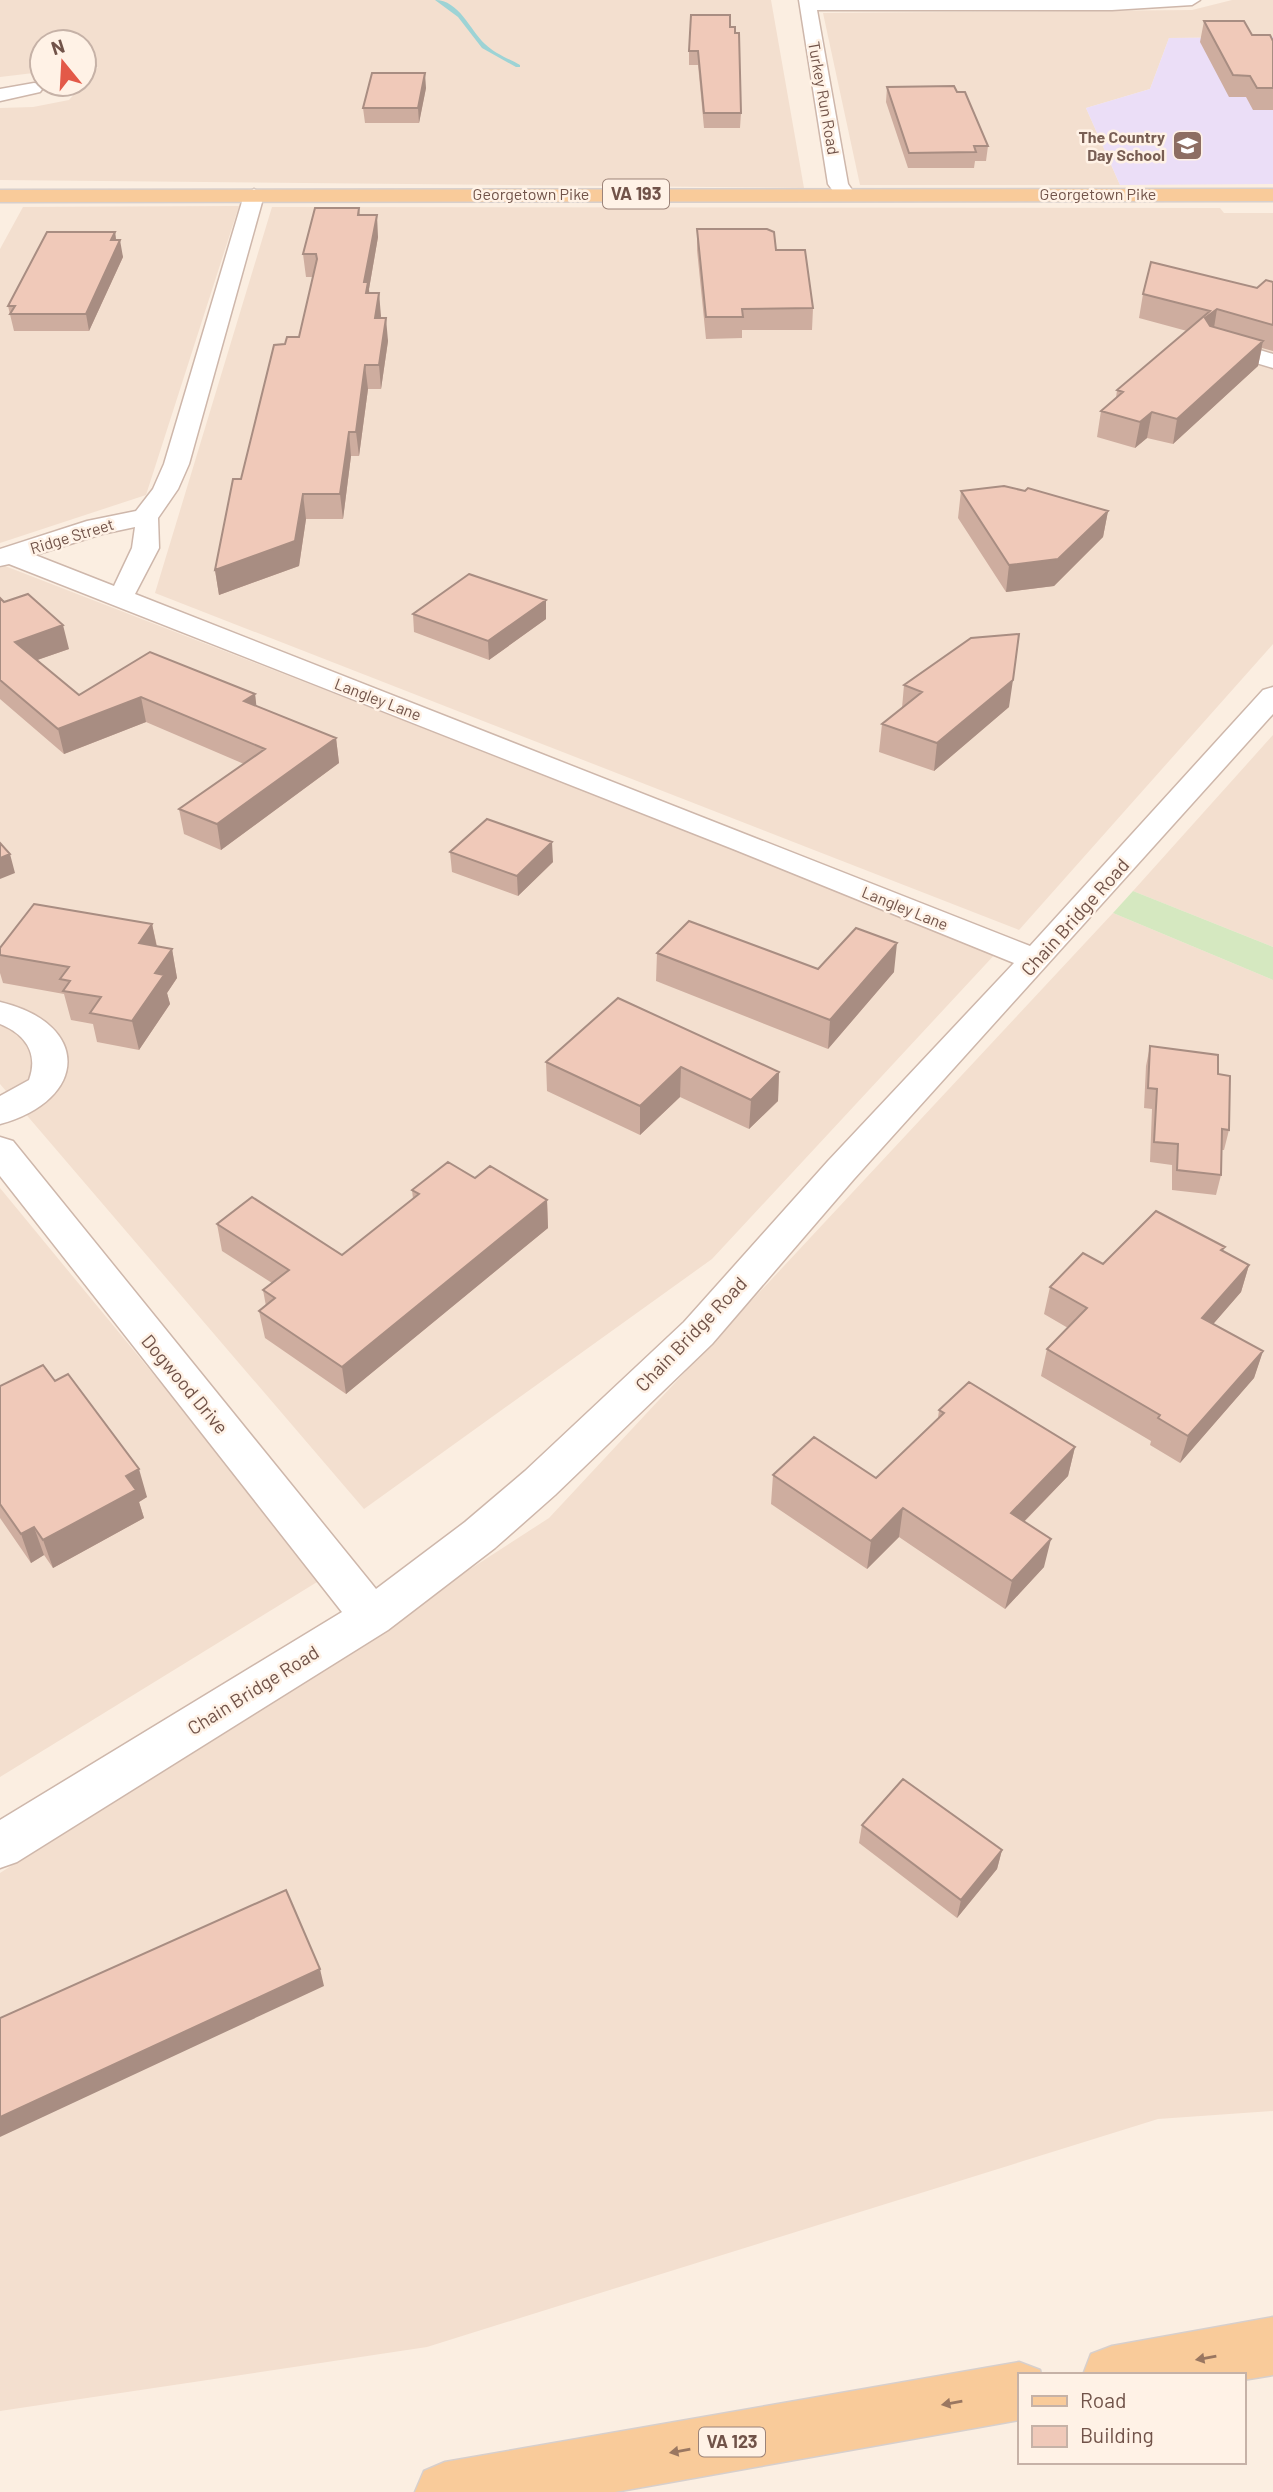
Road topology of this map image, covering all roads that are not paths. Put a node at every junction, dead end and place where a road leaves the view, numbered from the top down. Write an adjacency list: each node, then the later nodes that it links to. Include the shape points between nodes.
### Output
1 (1192, 0): 2 (street, via 1112,5)
2 (808, 3): 5 (street, Turkey Run Road, via 838,184)
3 (28, 89): 4 (street)
4 (0, 95)
5 (845, 194): 6 (main road, Georgetown Pike / VA 193); 7 (main road, Georgetown Pike / VA 193)
6 (254, 195): 8 (main road, Georgetown Pike / VA 193); 11 (street, via 178,466 169,487)
7 (1273, 195)
8 (0, 196)
9 (1214, 343): 10 (street)
10 (1273, 361)
11 (145, 517): 12 (street, Ridge Street, via 96,527); 13 (street, via 147,540 136,573)
12 (5, 557): 13 (street, Langley Lane)
13 (120, 597): 15 (street, Langley Lane)
14 (1273, 696): 15 (street, Chain Bridge Road)
15 (1036, 960): 19 (street, Chain Bridge Road, via 698,1333 480,1535)
16 (0, 1013): 17 (street, via 14,1015 41,1034 51,1065 43,1087)
17 (0, 1112)
18 (0, 1150): 19 (street, Dogwood Drive, via 133,1323)
19 (372, 1617): 20 (street, Chain Bridge Road)
20 (0, 1846)
21 (1273, 2346): 22 (main road, one-way to 22)
22 (1123, 2373)
23 (1018, 2391): 24 (main road, VA 123, one-way to 24)
24 (445, 2492)

